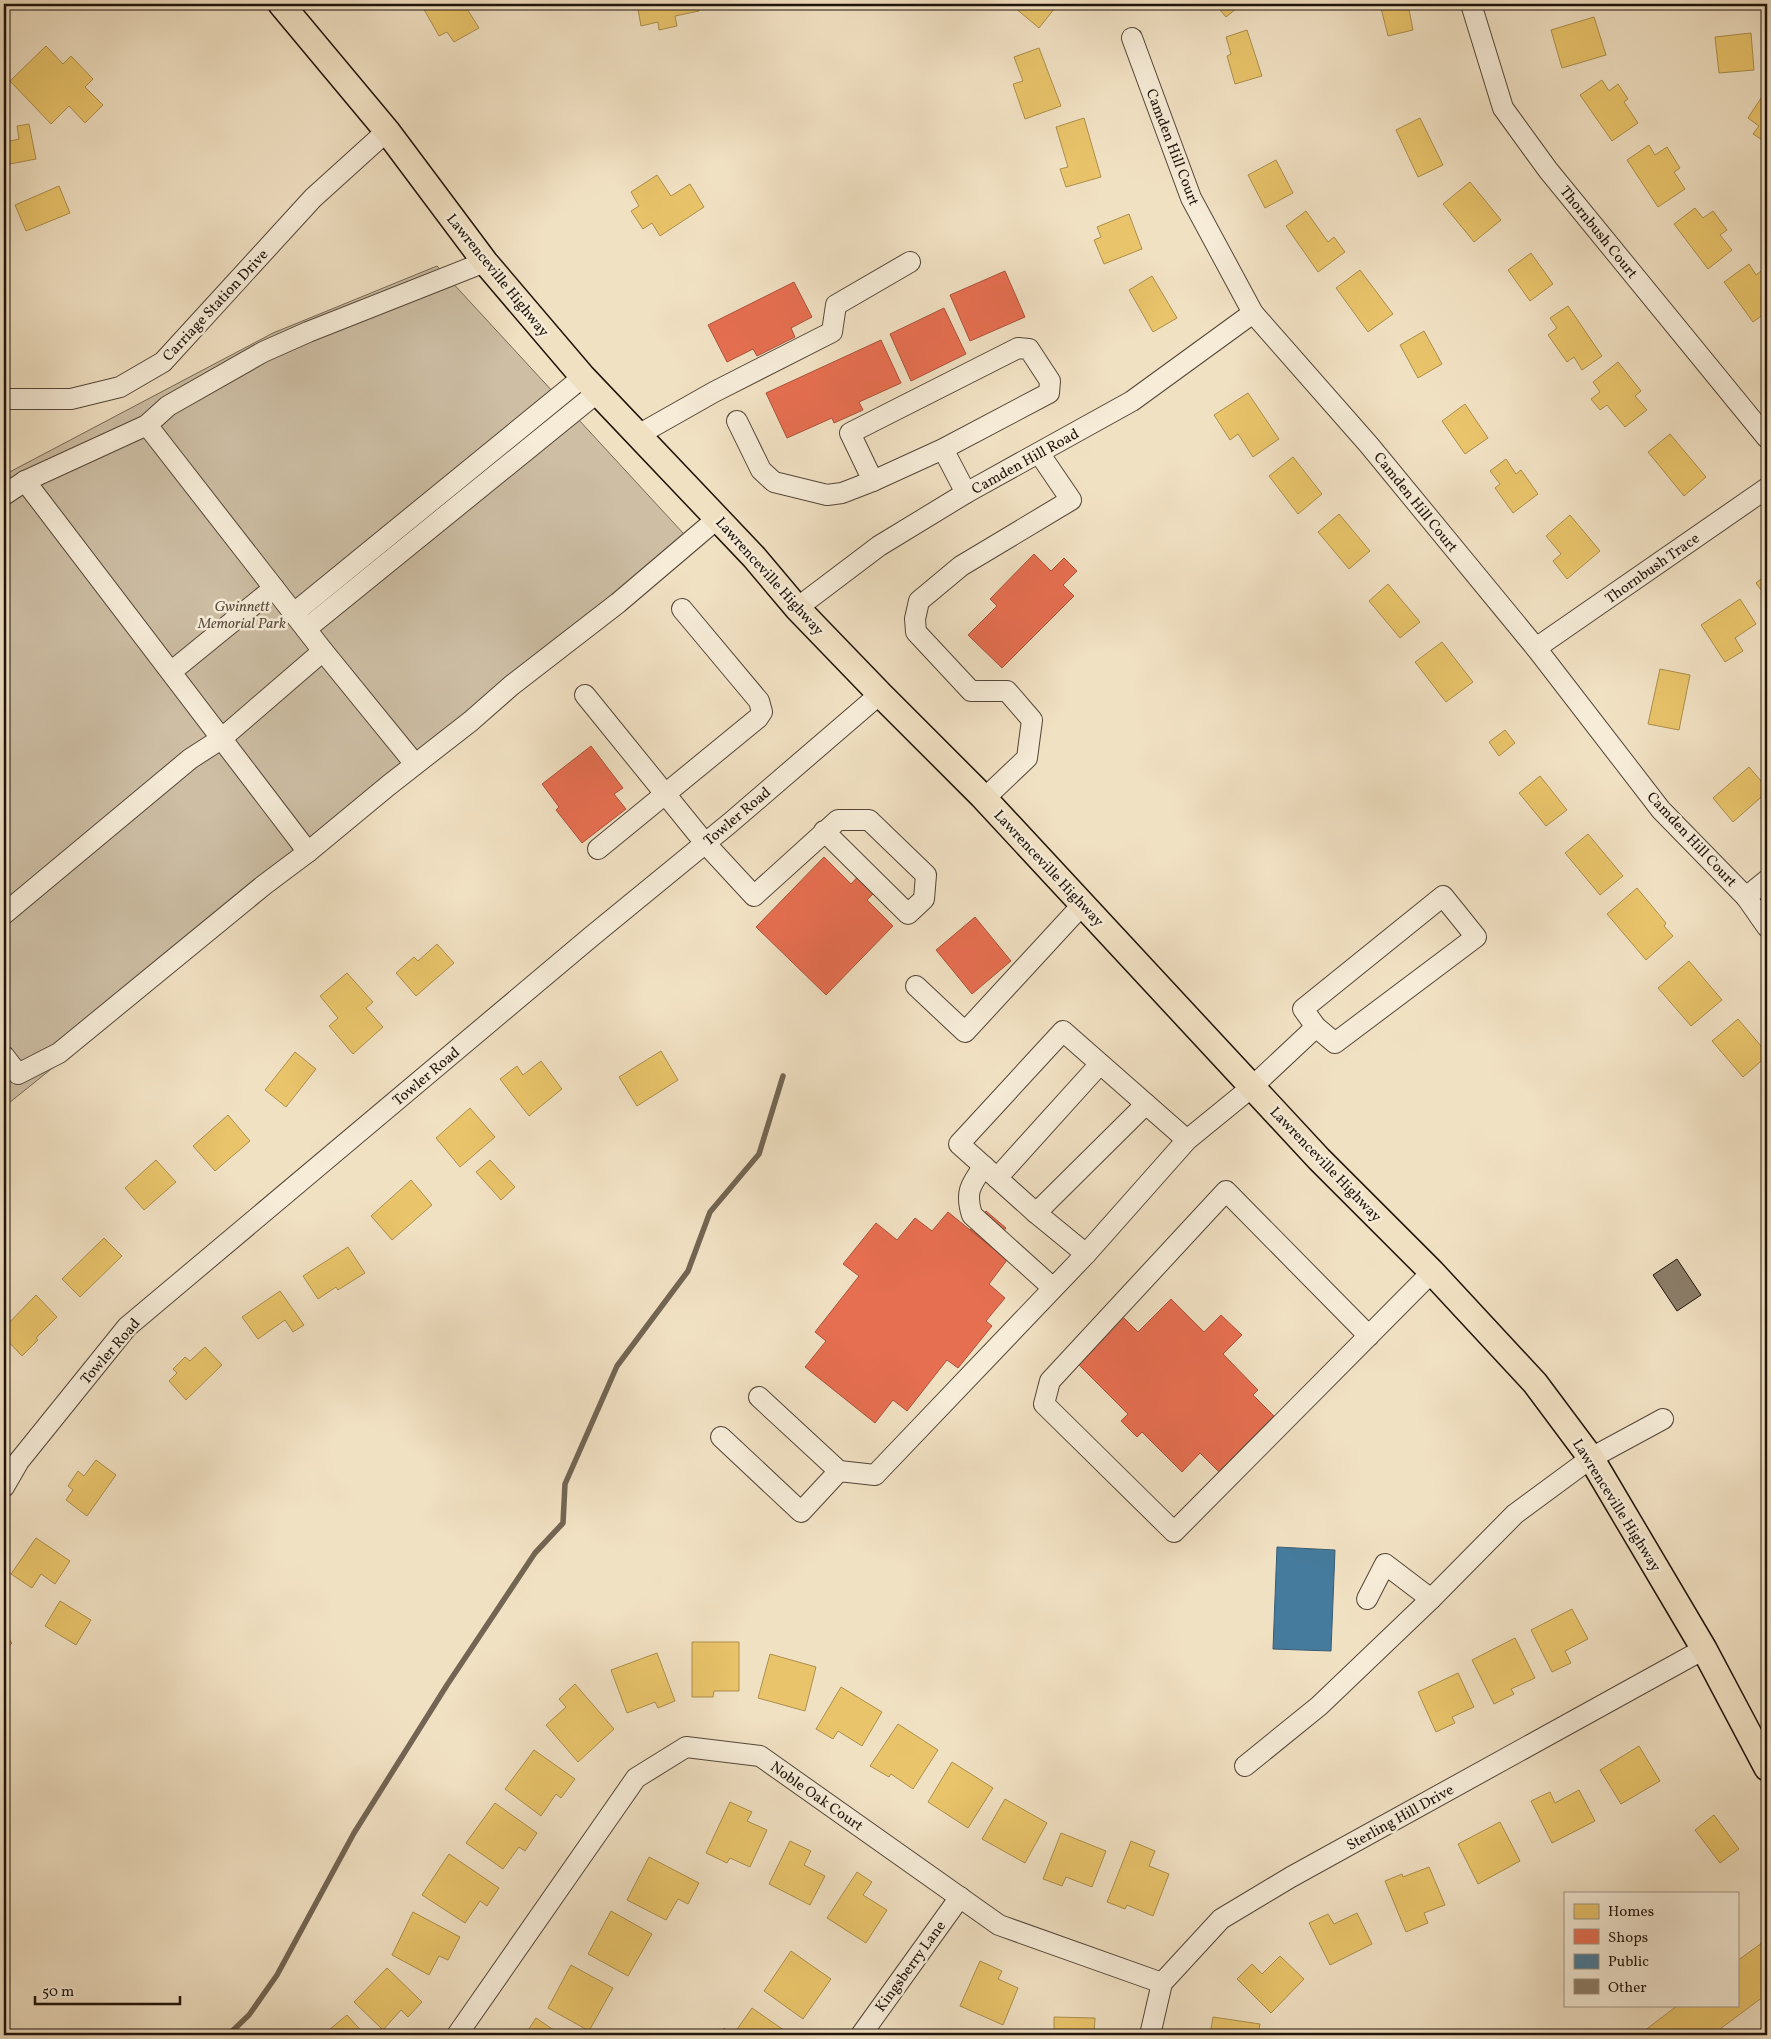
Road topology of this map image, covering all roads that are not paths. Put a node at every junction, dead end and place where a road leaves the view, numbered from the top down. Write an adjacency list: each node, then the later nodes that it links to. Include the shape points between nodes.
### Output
1 (281, 4): 4 (main road, Lawrenceville Highway)
2 (1471, 4): 13 (street, Thornbush Court, via 1503,108 1548,170)
3 (1132, 38): 7 (street, Camden Hill Court, via 1191,198)
4 (387, 131): 5 (main road, Lawrenceville Highway); 9 (street, Carriage Station Drive, via 314,198 163,362 120,387 71,399)
5 (485, 262): 8 (main road, Lawrenceville Highway); 11 (street, via 264,352 168,406)
6 (910, 262): 12 (street, via 836,305 832,332 714,392)
7 (1253, 313): 15 (street, Camden Hill Road, via 1132,401); 27 (street, Camden Hill Court, via 1369,445)
8 (590, 384): 12 (main road, Lawrenceville Highway); 25 (street); 26 (street)
9 (4, 399)
10 (737, 421): 17 (street, via 761,470 774,482 827,495)
11 (147, 425): 16 (street); 22 (street)
12 (638, 436): 21 (main road, Lawrenceville Highway)
13 (1767, 438)
14 (943, 449): 17 (street); 17 (street, via 1049,393 1050,381 1029,349 1018,348 850,433); 19 (street)
15 (1039, 453): 19 (street, Camden Hill Road); 35 (street, via 1071,500 961,566 919,601 915,619 916,632 971,691 1007,691 1032,720 1027,758)
16 (25, 481): 20 (street); 29 (street)
17 (873, 481)
18 (1767, 488): 27 (street, Thornbush Trace)
19 (966, 493): 23 (street, Camden Hill Road, via 879,546)
20 (4, 495)
21 (718, 518): 23 (main road, Lawrenceville Highway); 33 (street, via 618,604)
22 (274, 588): 25 (street); 29 (street)
23 (797, 608): 30 (main road, Lawrenceville Highway)
24 (682, 609): 34 (street, via 759,701 762,712)
25 (294, 613): 26 (street)
26 (306, 629): 28 (street)
27 (1536, 648): 41 (street, Camden Hill Court, via 1661,810)
28 (323, 651): 32 (street); 33 (street)
29 (172, 671): 32 (street)
30 (880, 694): 35 (main road, Lawrenceville Highway); 37 (street, Towler Road)
31 (586, 695): 34 (street)
32 (221, 739): 39 (street); 43 (street, via 190,759)
33 (415, 764): 39 (street)
34 (665, 794): 37 (street); 38 (street)
35 (985, 798): 42 (main road, Lawrenceville Highway)
36 (824, 831): 36 (street, via 838,820 870,820 926,875 924,899 908,914); 37 (street, via 754,896)
37 (705, 843): 63 (street, Towler Road, via 127,1327 20,1460)
38 (598, 849)
39 (308, 852): 47 (street, via 59,1053 18,1074)
40 (1767, 880): 41 (street)
41 (1746, 897): 44 (street, Camden Hill Court)
42 (1083, 904): 45 (street, via 965,1032); 49 (main road, Lawrenceville Highway)
43 (4, 914)
44 (1767, 927)
45 (916, 986)
46 (1316, 1027): 46 (street, via 1303,1009 1443,896 1476,937 1335,1043); 49 (street)
47 (4, 1056)
48 (1100, 1064): 50 (street); 52 (street); 52 (street, via 1063,1031 960,1144)
49 (1252, 1087): 51 (street); 55 (main road, Lawrenceville Highway, via 1318,1159)
50 (1146, 1104): 51 (street); 53 (street)
51 (1187, 1140): 54 (street)
52 (991, 1172): 53 (street); 56 (street, via 975,1178 969,1190 972,1216)
53 (1036, 1213): 54 (street)
54 (1086, 1254): 56 (street)
55 (1432, 1272): 57 (street); 61 (main road, Lawrenceville Highway, via 1535,1383)
56 (1053, 1288): 62 (street, via 876,1475)
57 (1369, 1336): 57 (street, via 1174,1532 1044,1404 1050,1381 1226,1191)
58 (759, 1397): 62 (street)
59 (1663, 1419): 61 (street)
60 (721, 1437): 62 (street, via 801,1512)
61 (1591, 1458): 65 (street, via 1515,1514); 66 (main road, Lawrenceville Highway)
62 (839, 1471)
63 (4, 1487)
64 (1367, 1599): 65 (street, via 1385,1564)
65 (1432, 1599): 67 (street, via 1319,1706)
66 (1704, 1649): 68 (main road, Lawrenceville Highway); 70 (street, Sterling Hill Drive, via 1291,1877 1221,1919)
67 (1245, 1766)
68 (1767, 1768)
69 (960, 1897): 70 (street, Noble Oak Court, via 999,1925); 71 (street, Noble Oak Court, via 760,1756 686,1747 636,1778); 72 (street, Kingsberry Lane)
70 (1162, 1983): 73 (street, Sterling Hill Drive)
71 (457, 2035)
72 (861, 2035)
73 (1150, 2035)

